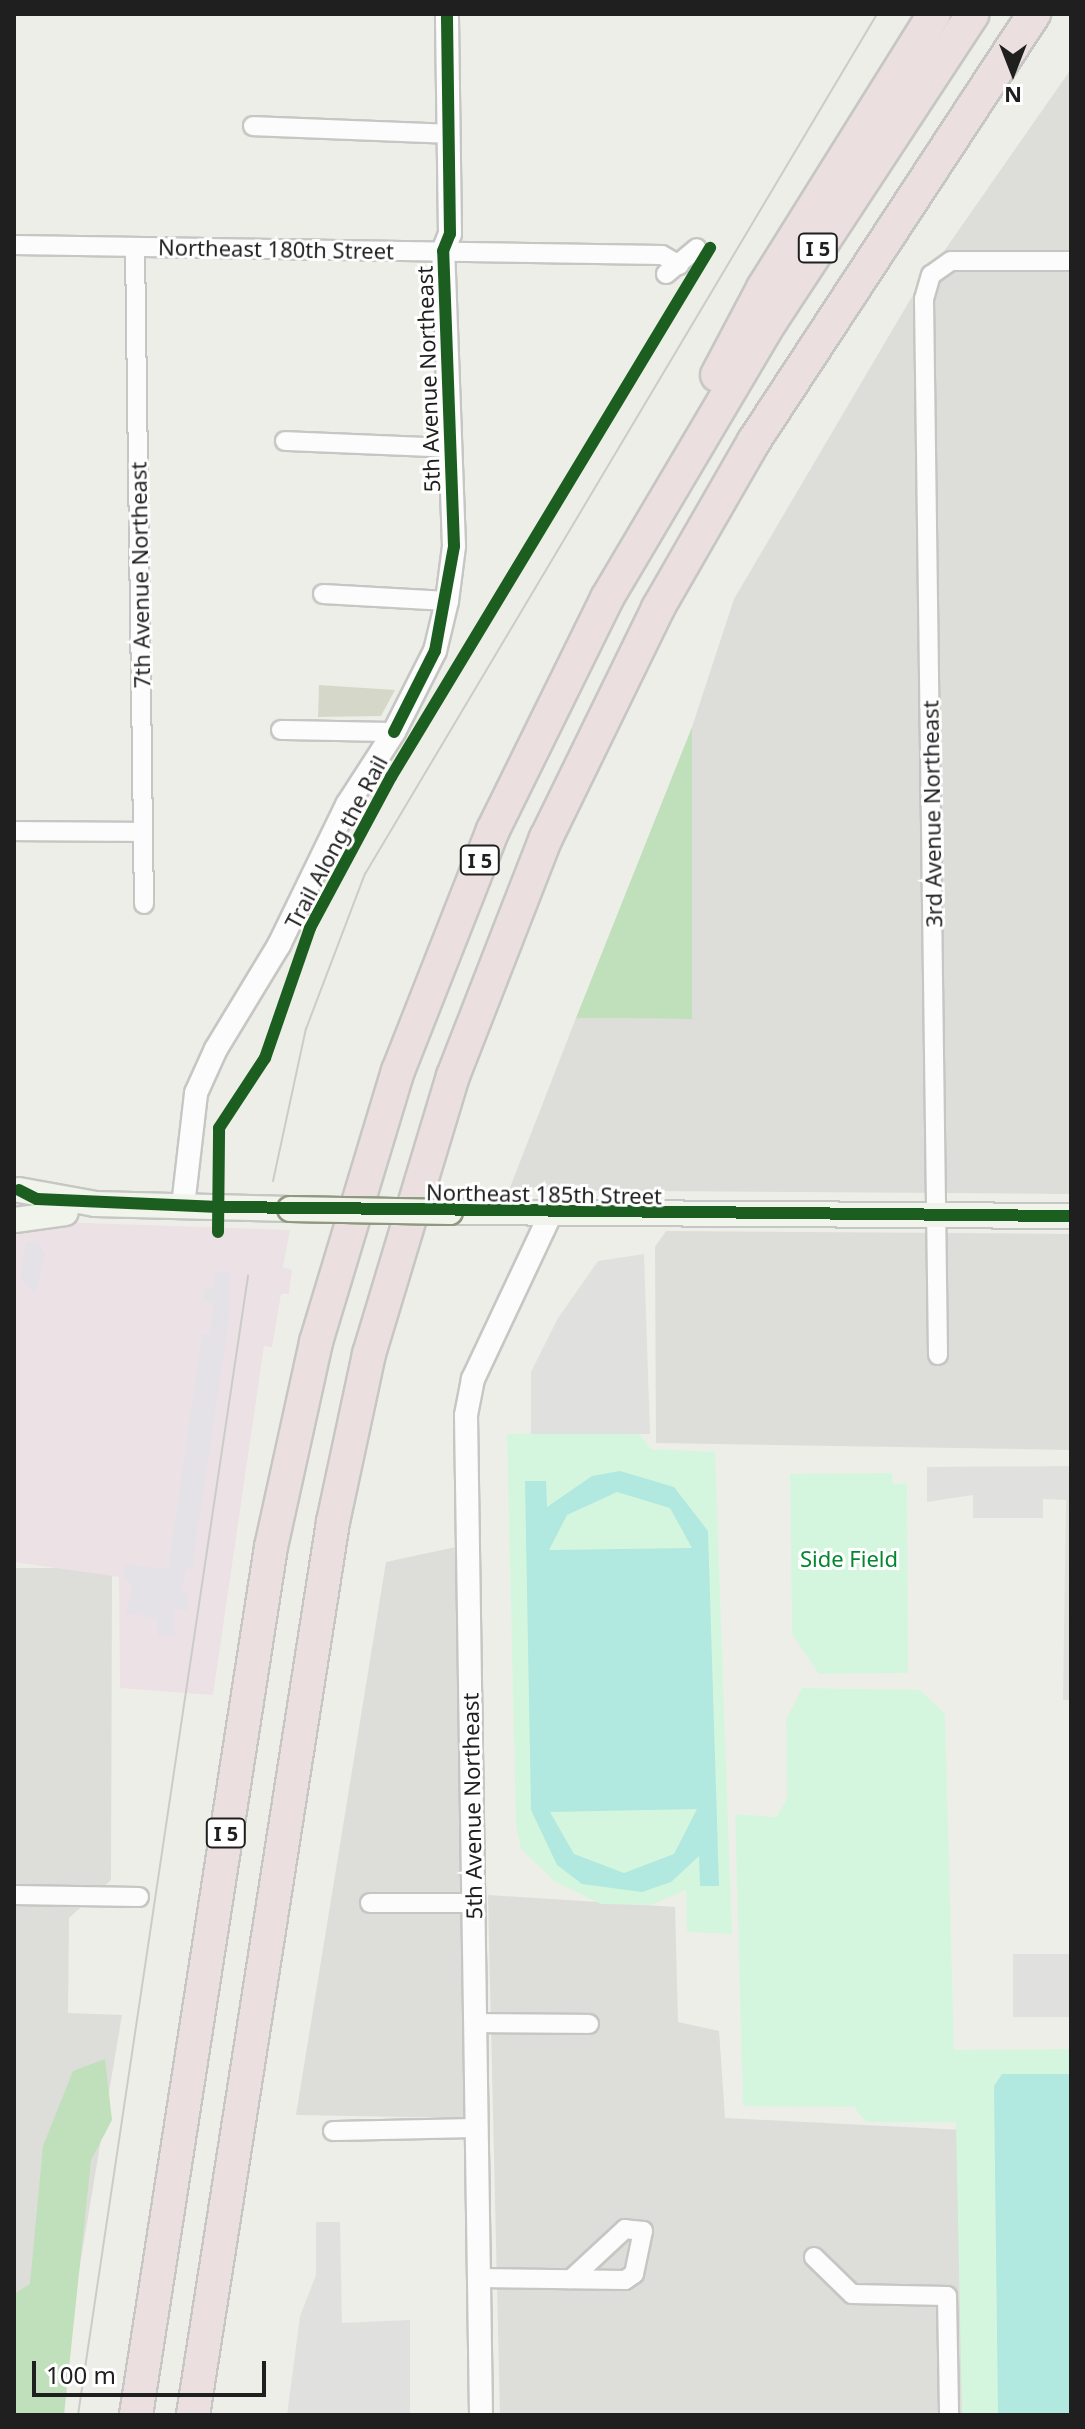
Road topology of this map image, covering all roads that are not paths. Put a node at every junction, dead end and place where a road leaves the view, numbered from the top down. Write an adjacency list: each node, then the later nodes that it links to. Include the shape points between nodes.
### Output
1 (447, 14): 8 (street, 5th Avenue Northeast)
2 (934, 14): 16 (highway, via 737,331)
3 (973, 14): 16 (highway, I 5)
4 (1034, 14): 6 (highway, I 5)
5 (1054, 14): 6 (highway)
6 (991, 81): 44 (highway, I 5, via 761,430 658,608 546,838 453,1076 369,1354 333,1522)
7 (253, 126): 8 (street)
8 (450, 134): 12 (street, 5th Avenue Northeast, via 450,234)
9 (14, 245): 10 (street, Northeast 180th Street)
10 (135, 247): 12 (street, Northeast 180th Street); 22 (street, 7th Avenue Northeast)
11 (697, 248): 12 (street, Northeast 180th Street, via 673,269 662,255)
12 (443, 251): 15 (street, 5th Avenue Northeast)
13 (1071, 261): 28 (street, 3rd Avenue Northeast, via 951,261 931,275 924,299)
14 (285, 441): 15 (street)
15 (452, 448): 18 (street, 5th Avenue Northeast, via 454,546)
16 (671, 486): 43 (highway, I 5, via 577,655 467,890 377,1132 316,1342 267,1574)
17 (323, 594): 18 (street)
18 (447, 601): 20 (street, 5th Avenue Northeast, via 435,651)
19 (281, 730): 20 (street)
20 (394, 732): 26 (street, 5th Avenue Northeast, via 347,805 279,945 216,1049 196,1093)
21 (14, 831): 22 (street)
22 (143, 832): 23 (street, 7th Avenue Northeast)
23 (144, 904)
24 (16, 1187): 25 (main road, Northeast 185th Street); 30 (main road)
25 (95, 1204): 26 (main road, Northeast 185th Street); 30 (main road, Northeast 185th Street)
26 (183, 1206): 27 (main road, Northeast 185th Street, bridge)
27 (550, 1215): 28 (main road, Northeast 185th Street); 35 (street, 5th Avenue Northeast, via 473,1379 466,1415)
28 (938, 1216): 29 (main road, Northeast 185th Street); 31 (street, 3rd Avenue Northeast)
29 (1071, 1216)
30 (14, 1220)
31 (938, 1355)
32 (14, 1895): 33 (street)
33 (139, 1897)
34 (370, 1903): 35 (street)
35 (474, 1903): 36 (street, 5th Avenue Northeast)
36 (476, 2023): 37 (street); 38 (street, 5th Avenue Northeast)
37 (589, 2024)
38 (477, 2128): 39 (street); 41 (street, 5th Avenue Northeast)
39 (333, 2131)
40 (814, 2257): 46 (street, via 852,2294 947,2296)
41 (479, 2278): 42 (street); 45 (street, 5th Avenue Northeast)
42 (571, 2279)
43 (136, 2415)
44 (193, 2415)
45 (481, 2415)
46 (949, 2415)

